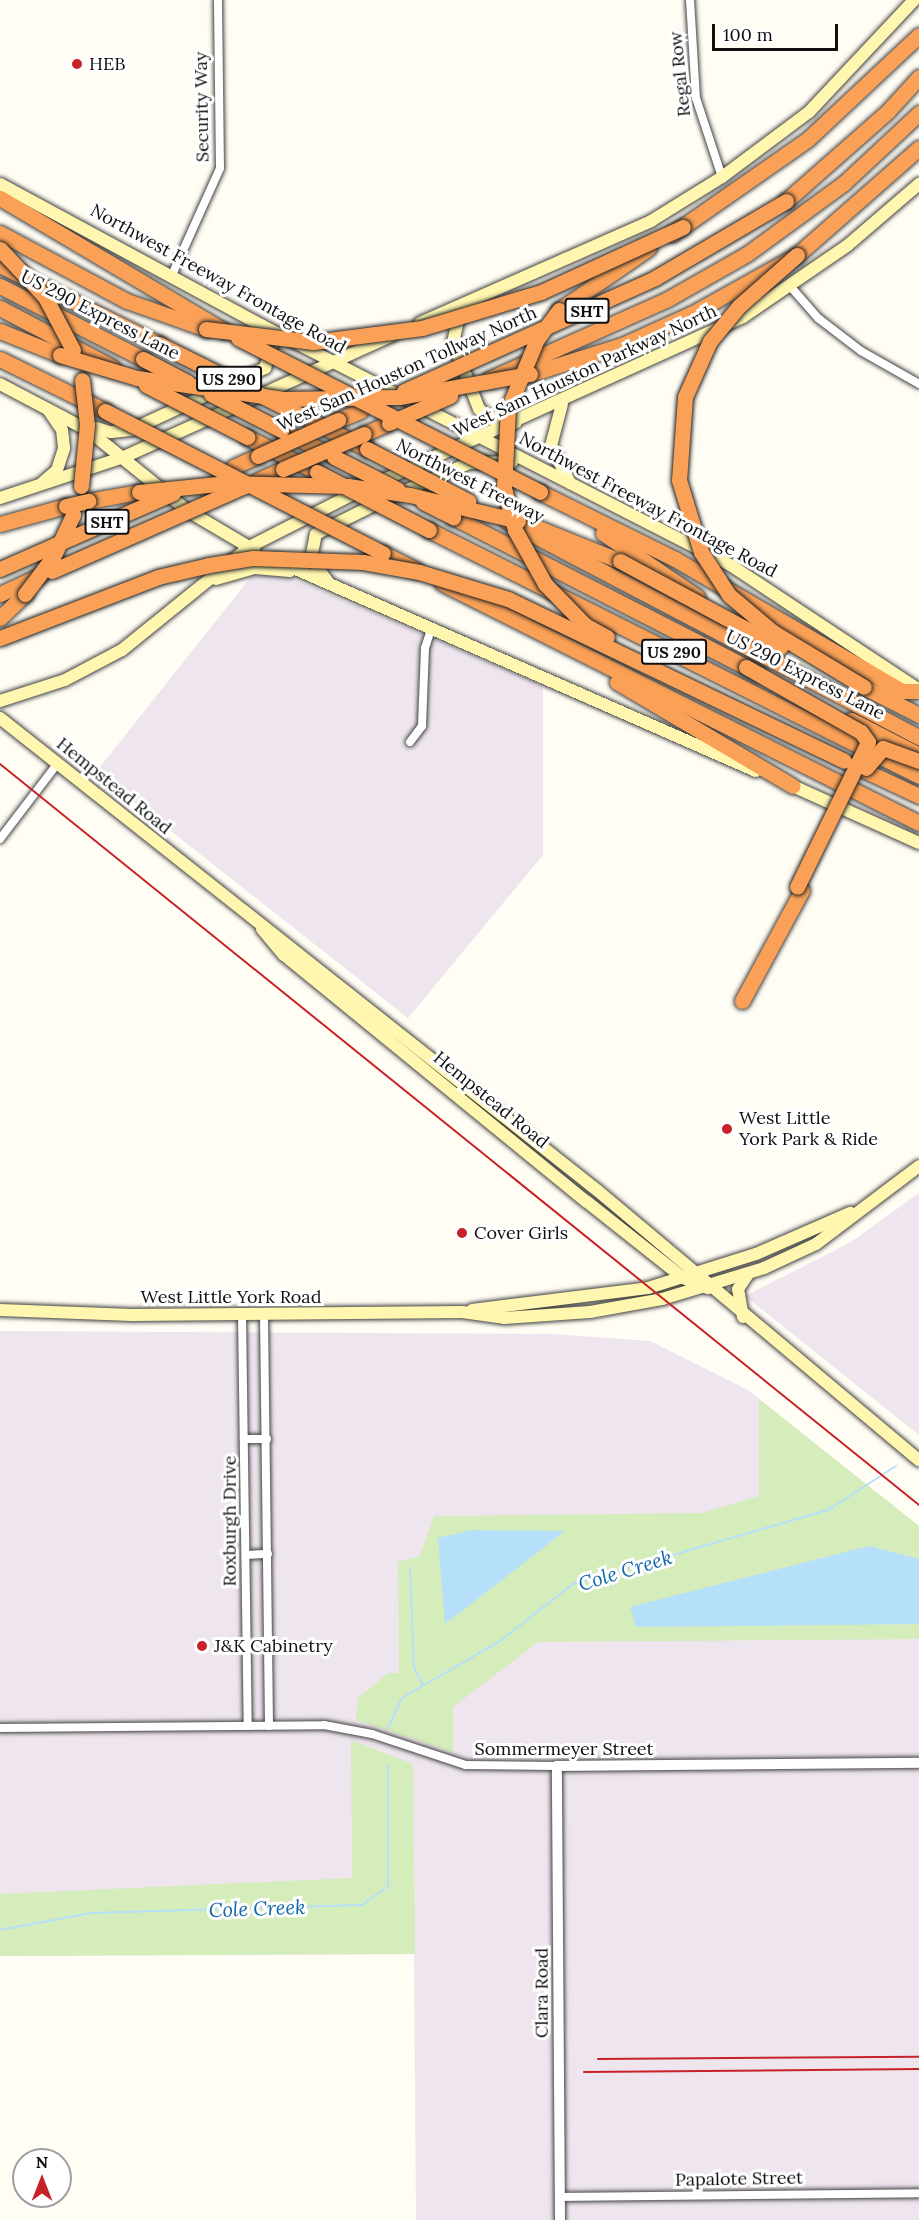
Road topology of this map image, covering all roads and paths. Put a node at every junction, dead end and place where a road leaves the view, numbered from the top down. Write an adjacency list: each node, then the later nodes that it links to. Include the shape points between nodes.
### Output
1 (218, 0): 19 (street, Security Way, via 220,168)
2 (690, 0): 8 (street, Regal Row, via 696,98)
3 (914, 0): 8 (main road, via 809,112)
4 (919, 35): 13 (highway, via 808,139)
5 (919, 77): 43 (highway, West Sam Houston Tollway North / SHT, bridge, via 888,111 786,201 714,248 593,308)
6 (919, 113): 47 (highway, SHT, bridge, via 794,222 652,306)
7 (919, 148): 17 (highway)
8 (722, 177): 22 (main road, via 651,221)
9 (0, 184): 19 (main road, Northwest Freeway Frontage Road)
10 (919, 184): 21 (main road, West Sam Houston Parkway North)
11 (0, 198): 15 (highway)
12 (0, 208): 15 (highway)
13 (683, 227): 14 (highway, bridge, via 488,310 422,328 313,342 217,332 174,320 127,301); 53 (highway, bridge, via 559,310 520,375 502,444 504,488 514,530 545,584 585,625)
14 (0, 233)
15 (61, 234): 39 (highway, bridge, via 228,333)
16 (0, 249): 48 (highway, bridge, via 36,284 61,323 82,380 87,432 81,486 60,543 35,582)
17 (797, 255): 25 (highway, bridge, via 693,314 612,348 497,382 399,397 284,399 204,390 127,375); 54 (highway, bridge, via 739,306 710,341 685,397 679,480 701,552 729,595 773,632)
18 (0, 265): 56 (highway, Northwest Freeway / US 290, bridge, via 476,505)
19 (172, 275): 24 (main road, Northwest Freeway Frontage Road)
20 (0, 286): 52 (highway, US 290 Express Lane, bridge)
21 (790, 286): 29 (street, via 818,318 861,351); 30 (main road, West Sam Houston Parkway North, via 682,348)
22 (465, 303): 27 (main road); 33 (main road, via 453,342 479,409 492,419)
23 (0, 308): 65 (highway, US 290, bridge, via 429,530)
24 (261, 325): 27 (main road, Northwest Freeway Frontage Road); 32 (main road, via 272,345 265,368 131,430 111,432)
25 (0, 332)
26 (0, 359): 49 (highway, bridge)
27 (332, 362): 34 (main road, Northwest Freeway Frontage Road); 35 (main road)
28 (0, 384): 31 (main road)
29 (919, 384)
30 (562, 404): 33 (main road, West Sam Houston Parkway North); 37 (main road, via 551,446)
31 (48, 408): 32 (main road); 38 (main road, via 62,430 64,448 57,470)
32 (74, 422): 35 (main road)
33 (519, 423): 34 (main road, West Sam Houston Parkway North)
34 (483, 439): 36 (main road, Northwest Freeway Frontage Road); 42 (main road, West Sam Houston Parkway North, via 322,506)
35 (124, 457): 38 (main road); 42 (main road, via 188,511)
36 (528, 463): 37 (main road, Northwest Freeway Frontage Road); 46 (main road, via 469,463 332,523 316,534 310,548 315,568)
37 (571, 484): 55 (main road, Northwest Freeway Frontage Road, via 732,566)
38 (32, 490): 40 (main road)
39 (538, 495): 55 (highway, via 675,559 902,691); 56 (highway, via 635,553)
40 (0, 498)
41 (0, 524): 54 (highway, bridge, via 88,501 192,486 290,482 410,495 570,538)
42 (249, 548): 44 (main road); 45 (main road, West Sam Houston Parkway North)
43 (0, 570)
44 (303, 573): 45 (main road, via 255,568); 46 (main road)
45 (204, 584): 57 (main road, West Sam Houston Parkway North, via 122,650 65,680)
46 (332, 586): 50 (main road)
47 (0, 594)
48 (0, 618)
49 (514, 620): 66 (highway); 68 (highway)
50 (431, 630): 61 (street, via 425,648 422,726); 66 (main road)
51 (0, 638): 53 (highway, bridge, via 158,577 209,565 253,558 351,561 419,572 508,599)
52 (746, 667): 62 (highway, US 290 Express Lane, bridge); 71 (highway, bridge, via 861,732 868,742)
53 (675, 681): 67 (highway, bridge)
54 (864, 687): 58 (highway)
55 (919, 690)
56 (832, 692): 60 (highway, Northwest Freeway / US 290)
57 (0, 701)
58 (919, 715)
59 (0, 718): 64 (main road, Hempstead Road)
60 (919, 737)
61 (410, 742)
62 (919, 755)
63 (919, 761): 71 (highway, bridge, via 894,749 876,753)
64 (58, 763): 69 (street); 72 (main road, Hempstead Road)
65 (919, 776)
66 (794, 786): 70 (main road)
67 (919, 796)
68 (919, 823)
69 (0, 839)
70 (919, 843)
71 (800, 889): 71 (highway, via 742,1001)
72 (262, 928): 75 (main road, Hempstead Road, via 292,945); 77 (main road, Hempstead Road, via 284,955)
73 (919, 1166): 74 (main road, West Little York Road)
74 (856, 1211): 75 (main road, West Little York Road); 76 (main road, West Little York Road, via 816,1244)
75 (699, 1274): 77 (main road, West Little York Road); 78 (main road, Hempstead Road)
76 (748, 1274): 78 (main road, West Little York Road); 83 (main road, via 738,1288)
77 (684, 1278): 78 (main road, Hempstead Road); 80 (main road, West Little York Road)
78 (708, 1288): 80 (main road, West Little York Road, via 590,1312 504,1318); 83 (main road, Hempstead Road)
79 (0, 1310): 81 (main road, West Little York Road)
80 (462, 1312): 82 (main road, West Little York Road)
81 (243, 1315): 82 (main road, West Little York Road); 85 (street, Roxburgh Drive)
82 (264, 1315): 84 (street, Roxburgh Drive)
83 (743, 1317): 86 (main road, Hempstead Road)
84 (267, 1438): 85 (street); 87 (street, Roxburgh Drive)
85 (246, 1439): 88 (street, Roxburgh Drive)
86 (919, 1460)
87 (268, 1554): 88 (street); 90 (street, Roxburgh Drive)
88 (246, 1555): 89 (street, Roxburgh Drive)
89 (248, 1726): 90 (street, Sommermeyer Street); 91 (street, Sommermeyer Street)
90 (269, 1726): 93 (street, Sommermeyer Street, via 346,1727 466,1766)
91 (0, 1728)
92 (919, 1763): 93 (street, Sommermeyer Street)
93 (557, 1766): 95 (street, Clara Road)
94 (919, 2193): 95 (street, Papalote Street)
95 (560, 2197): 96 (street, Clara Road)
96 (560, 2220)

